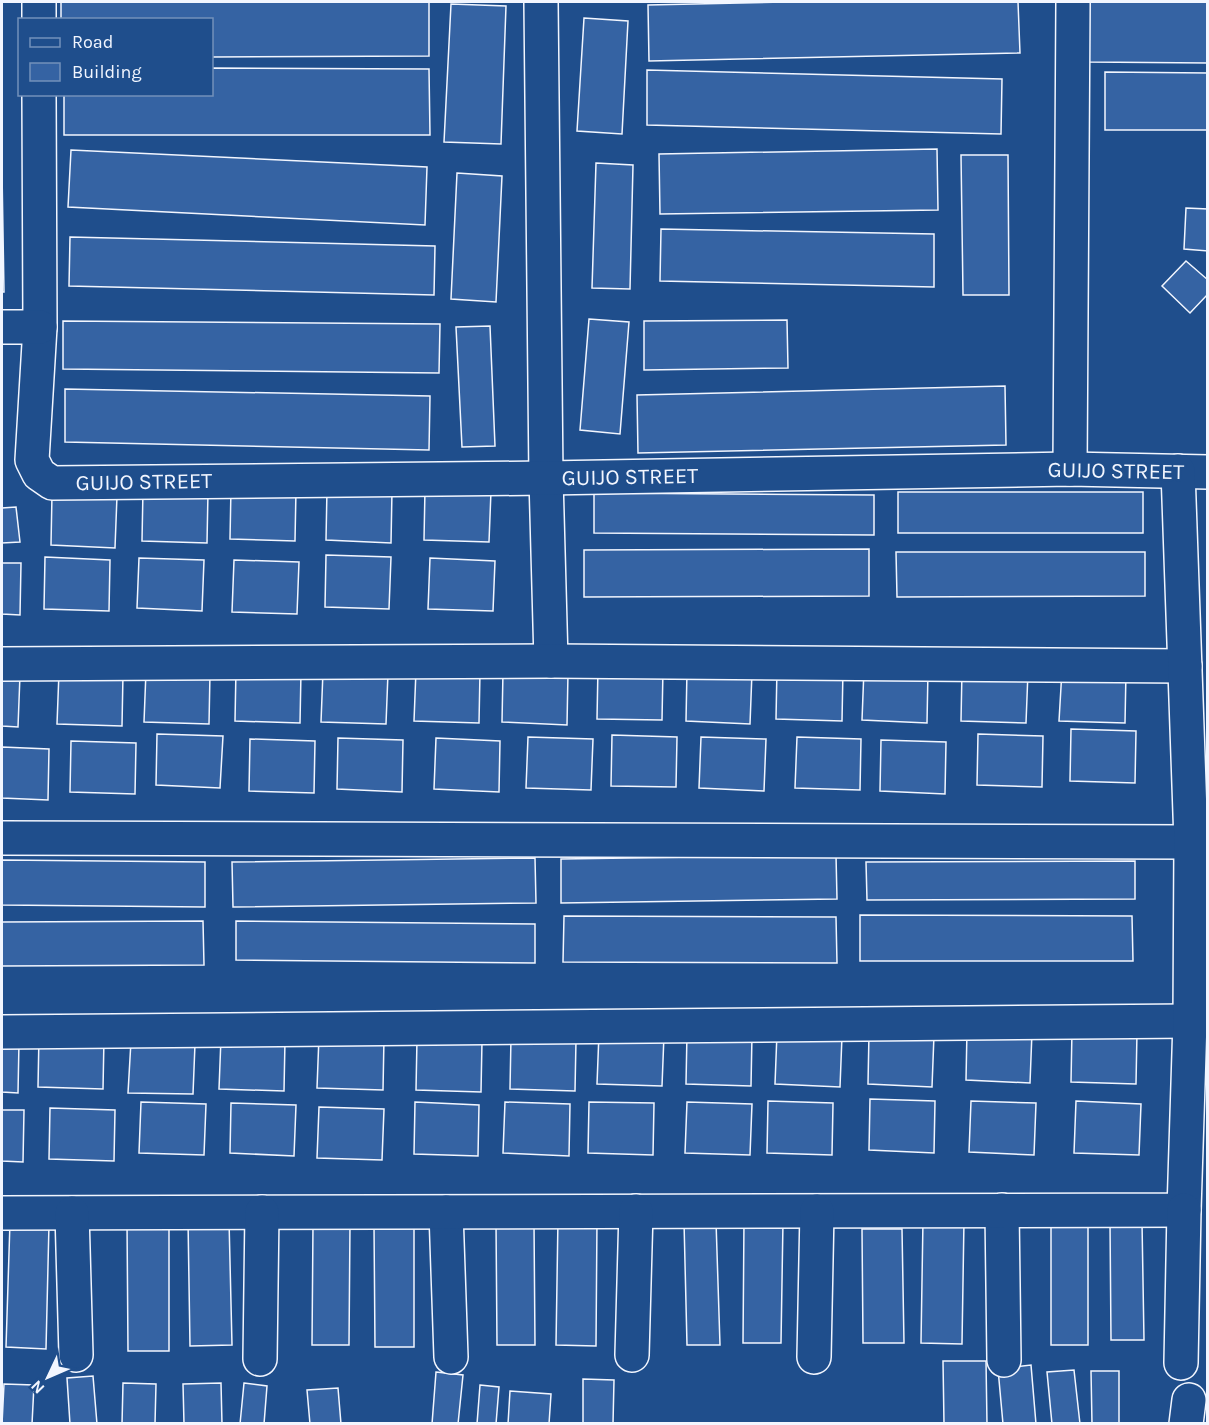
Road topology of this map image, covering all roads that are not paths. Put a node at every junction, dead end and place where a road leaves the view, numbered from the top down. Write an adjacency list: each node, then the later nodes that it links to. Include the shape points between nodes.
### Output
1 (39, 2): 4 (street)
2 (541, 2): 10 (street)
3 (1074, 2): 8 (street)
4 (39, 18)
5 (39, 96): 7 (street)
6 (2, 327): 7 (street)
7 (40, 327): 10 (street, GUIJO STREET, via 32,460 39,474 52,483)
8 (1070, 469): 9 (street, GUIJO STREET); 10 (street, GUIJO STREET)
9 (1192, 471): 13 (street)
10 (546, 478): 11 (street)
11 (551, 661): 12 (street); 13 (street)
12 (2, 664)
13 (1185, 666): 15 (street)
14 (2, 838): 15 (street)
15 (1191, 842): 16 (street)
16 (1190, 1021): 17 (street); 19 (street)
17 (2, 1032)
18 (1002, 1210): 19 (street); 21 (street); 31 (street)
19 (1185, 1210): 32 (street)
20 (636, 1211): 21 (street); 23 (street); 27 (street)
21 (817, 1211): 29 (street)
22 (262, 1212): 23 (street); 25 (street); 30 (street)
23 (446, 1212): 28 (street)
24 (2, 1213): 25 (street)
25 (72, 1213): 26 (street)
26 (76, 1355)
27 (632, 1355)
28 (451, 1357)
29 (814, 1357)
30 (260, 1359)
31 (1004, 1360)
32 (1181, 1363)

